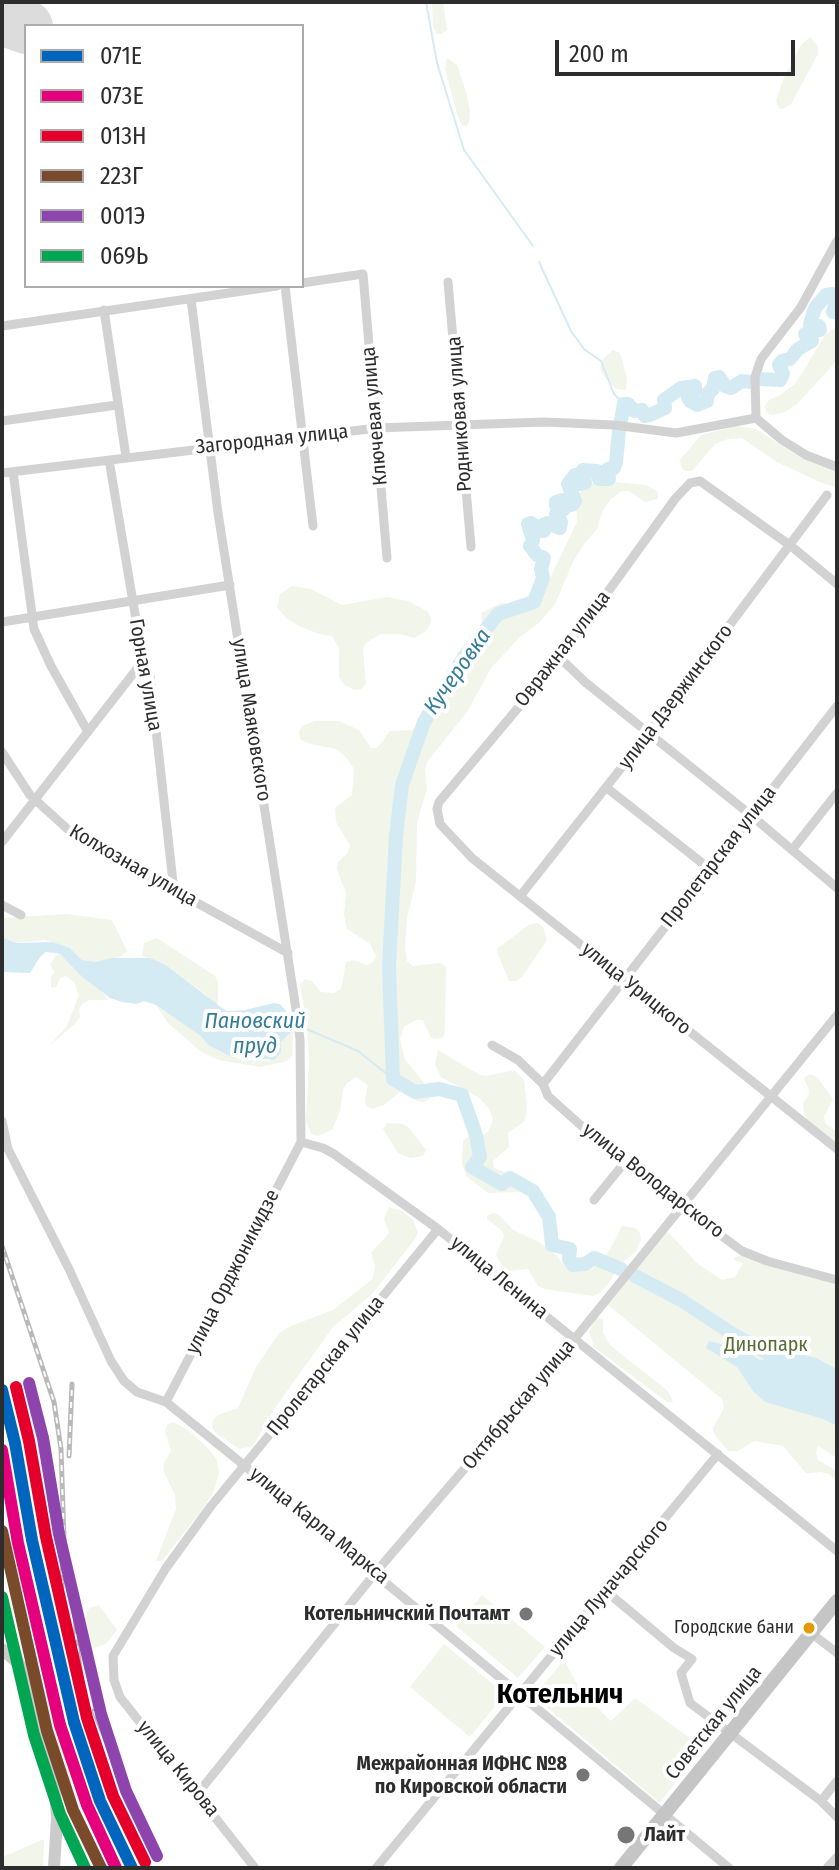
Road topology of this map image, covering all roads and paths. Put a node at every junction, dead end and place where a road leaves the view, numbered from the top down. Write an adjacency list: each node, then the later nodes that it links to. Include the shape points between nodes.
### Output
1 (837, 241): 10 (street, via 801,307 761,359 755,377)
2 (448, 282): 12 (street, Родниковая улица)
3 (304, 283): 13 (street, Ключевая улица, via 363,274)
4 (264, 288): 6 (street)
5 (285, 288): 14 (street)
6 (191, 299): 7 (street); 15 (street, улица Маяковского)
7 (104, 310): 8 (street); 9 (street)
8 (2, 326)
9 (117, 405): 11 (street); 16 (street)
10 (756, 418): 12 (street, Загородная улица, via 676,433 544,422); 18 (street, via 806,455)
11 (2, 421)
12 (460, 424): 13 (street, Загородная улица); 23 (street, Родниковая улица)
13 (377, 428): 14 (street, Загородная улица); 24 (street, Ключевая улица)
14 (302, 438): 15 (street, Загородная улица); 21 (street)
15 (209, 447): 16 (street, Загородная улица); 26 (street, улица Маяковского)
16 (126, 457): 17 (street, Загородная улица)
17 (109, 460): 19 (street, Загородная улица); 27 (street, Горная улица)
18 (837, 467)
19 (7, 472): 28 (street)
20 (827, 495): 22 (street, улица Дзержинского)
21 (313, 526)
22 (791, 546): 25 (street); 30 (street, Овражная улица, via 700,481 690,483); 34 (street, улица Дзержинского)
23 (471, 547)
24 (387, 558)
25 (837, 584)
26 (230, 585): 27 (street); 49 (street, улица Маяковского)
27 (132, 601): 28 (street); 31 (street, Горная улица)
28 (33, 616): 29 (street); 33 (street, via 51,666)
29 (2, 622)
30 (560, 658): 34 (street); 40 (street, Овражная улица, via 439,802)
31 (143, 661): 33 (street); 45 (street, Горная улица, via 150,676)
32 (837, 706): 39 (street, Пролетарская улица)
33 (88, 732): 38 (street)
34 (648, 734): 36 (street, улица Дзержинского); 39 (street)
35 (2, 752): 38 (street, Колхозная улица)
36 (607, 788): 43 (street); 46 (street, улица Дзержинского)
37 (837, 793): 42 (street)
38 (36, 801): 41 (street); 45 (street, Колхозная улица, via 74,835)
39 (752, 816): 42 (street); 43 (street, Пролетарская улица)
40 (440, 824): 46 (street, улица Урицкого, via 472,858)
41 (2, 842)
42 (792, 850): 44 (street)
43 (711, 870): 50 (street, Пролетарская улица)
44 (837, 888)
45 (174, 891): 49 (street, Колхозная улица)
46 (521, 895): 50 (street, улица Урицкого)
47 (2, 905): 48 (street)
48 (21, 915)
49 (288, 953): 56 (street, улица Маяковского, via 300,1039)
50 (624, 979): 53 (street, Пролетарская улица); 54 (street, улица Урицкого)
51 (837, 1015): 54 (street, Октябрьская улица)
52 (492, 1045): 53 (street, улица Володарского)
53 (543, 1084): 58 (street, улица Володарского, via 548,1096)
54 (770, 1095): 57 (street, улица Урицкого); 60 (street, Октябрьская улица)
55 (2, 1121): 64 (street, улица Карла Маркса, via 8,1149 117,1371 137,1392)
56 (301, 1142): 61 (street, улица Ленина, via 334,1154); 64 (street, улица Орджоникидзе)
57 (837, 1149)
58 (625, 1162): 59 (street); 60 (street, улица Володарского)
59 (594, 1200)
60 (681, 1206): 62 (street, улица Володарского, via 742,1251); 63 (street, Октябрьская улица)
61 (438, 1229): 63 (street, улица Ленина); 66 (street, Пролетарская улица)
62 (837, 1280)
63 (575, 1339): 65 (street, улица Ленина); 68 (street, Октябрьская улица)
64 (166, 1402): 66 (street, улица Карла Маркса)
65 (718, 1454): 67 (street, улица Ленина); 69 (street, улица Луначарского)
66 (245, 1466): 68 (street, улица Карла Маркса); 75 (street, Пролетарская улица, via 166,1568)
67 (837, 1551)
68 (376, 1572): 77 (street, улица Карла Маркса); 80 (street, Октябрьская улица)
69 (607, 1592): 77 (street, улица Луначарского); 78 (street, via 692,1659 681,1673 690,1703)
70 (837, 1601): 72 (main road, Советская улица)
71 (2, 1605): 76 (street)
72 (811, 1633): 74 (street); 78 (main road, Советская улица)
73 (2, 1649): 76 (street)
74 (837, 1653)
75 (112, 1664): 80 (street, улица Кирова, via 120,1697)
76 (21, 1666): 85 (street, via 55,1790)
77 (521, 1694): 82 (street, улица Карла Маркса); 87 (street, улица Луначарского)
78 (730, 1735): 81 (street); 82 (main road, Советская улица)
79 (837, 1781): 81 (street)
80 (198, 1793): 86 (street, улица Кирова)
81 (821, 1801): 83 (street)
82 (666, 1815): 88 (main road, Советская улица); 89 (street, улица Карла Маркса)
83 (837, 1817)
84 (837, 1857): 90 (street)
85 (54, 1868)
86 (255, 1868)
87 (376, 1868)
88 (621, 1868)
89 (729, 1868)
90 (827, 1868)

